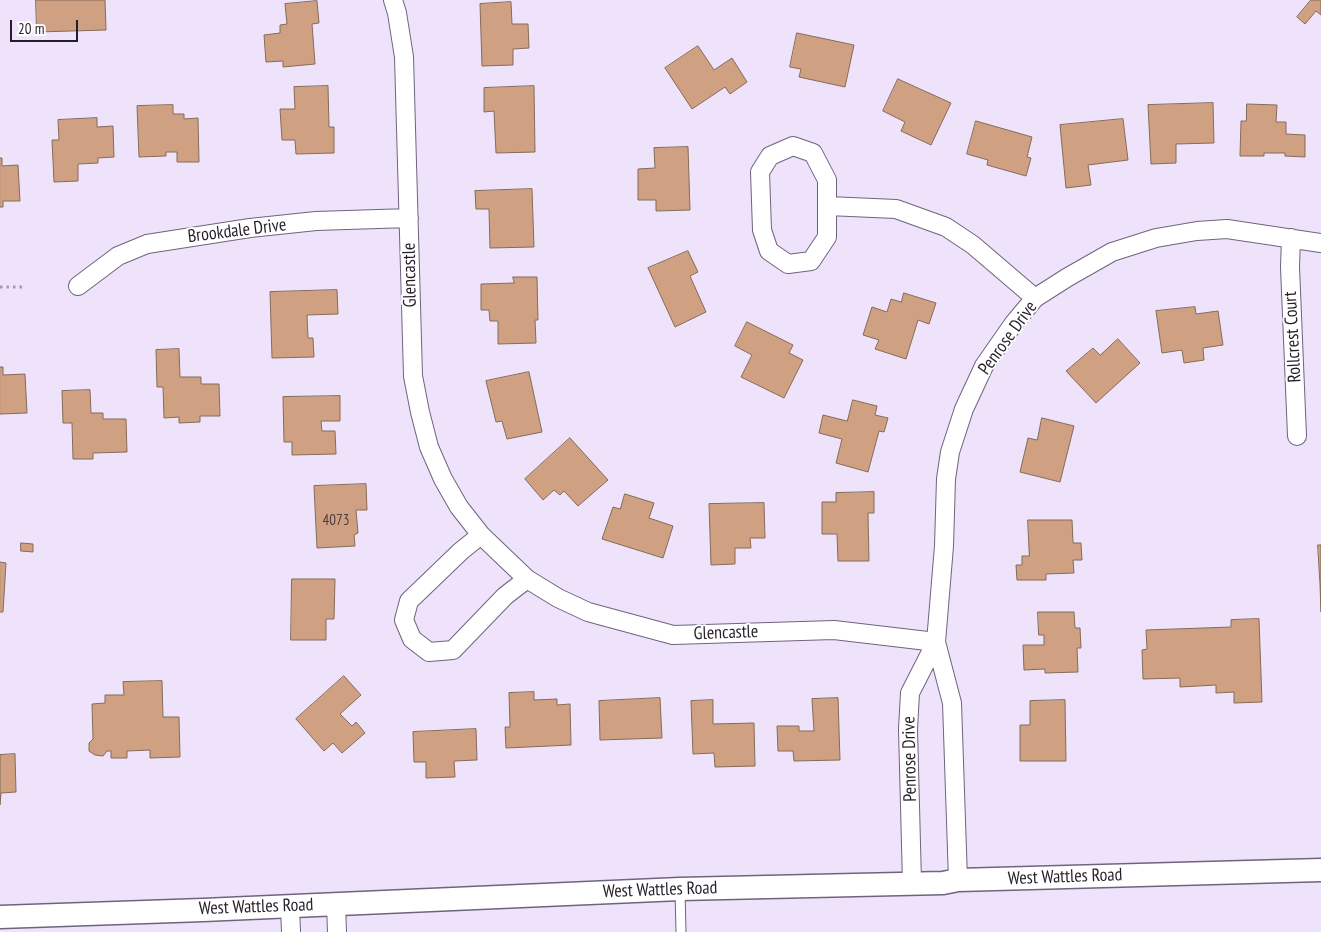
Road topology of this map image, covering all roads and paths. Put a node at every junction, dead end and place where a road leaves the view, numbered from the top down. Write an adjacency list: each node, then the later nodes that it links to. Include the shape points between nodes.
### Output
1 (393, 0): 3 (street, Glencastle, via 404,57)
2 (828, 206): 2 (street, via 827,180 813,153 794,146 770,156 760,172 762,230 769,251 788,264 811,261 827,237); 9 (street, via 896,209 946,227 973,245)
3 (409, 218): 6 (street, Brookdale Drive, via 316,221 148,244 118,256); 11 (street, Glencastle, via 413,376 420,412 443,479)
4 (1291, 238): 5 (street, Penrose Drive); 9 (street, Penrose Drive, via 1227,229 1197,230 1156,238 1112,252); 10 (street, Rollcrest Court)
5 (1321, 243)
6 (78, 286)
7 (0, 287): 8 (path)
8 (22, 287)
9 (1035, 298): 13 (street, Penrose Drive, via 984,366 964,409 950,452)
10 (1297, 436)
11 (481, 535): 12 (street, Glencastle); 12 (street, via 409,601 404,620 412,639 429,652 453,650 505,596)
12 (528, 578): 13 (street, Glencastle, via 558,598 588,612 673,635 834,630)
13 (936, 642): 15 (street, Penrose Drive, via 952,703); 16 (street, Penrose Drive, via 910,692)
14 (1321, 870): 15 (street, West Wattles Road)
15 (958, 880): 16 (street, West Wattles Road)
16 (912, 883): 17 (street, West Wattles Road)
17 (680, 889): 18 (street, West Wattles Road); 23 (lane)
18 (336, 904): 19 (street, West Wattles Road); 22 (street)
19 (290, 906): 20 (street, West Wattles Road); 21 (street)
20 (0, 916)
21 (291, 932)
22 (336, 932)
23 (681, 932)

